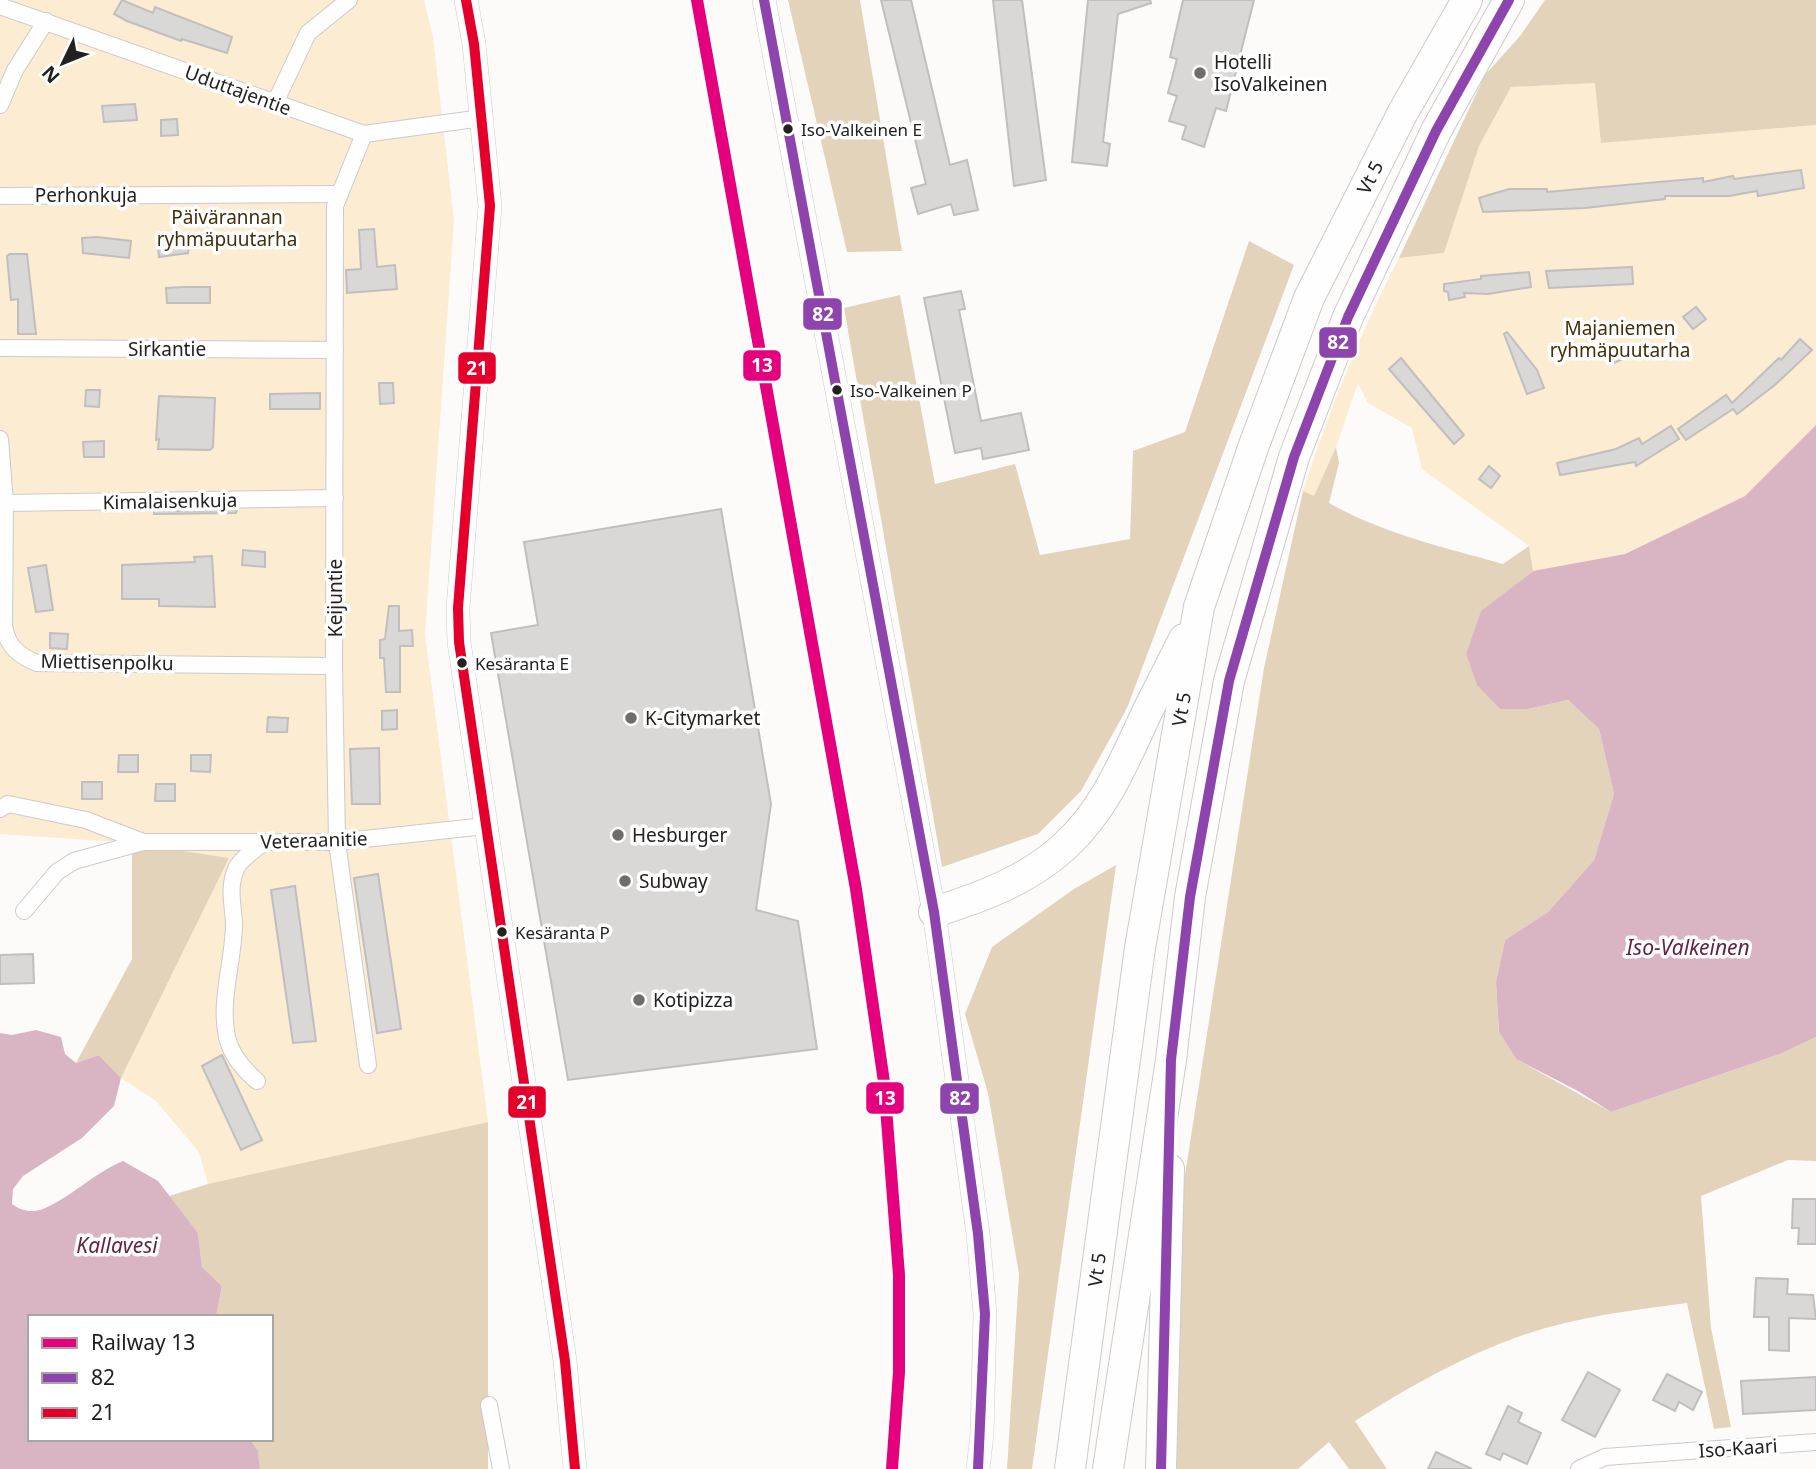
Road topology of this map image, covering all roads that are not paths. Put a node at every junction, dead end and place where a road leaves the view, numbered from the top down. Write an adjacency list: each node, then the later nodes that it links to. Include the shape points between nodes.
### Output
1 (349, 0): 8 (street, via 308,33)
2 (466, 0): 10 (main road)
3 (764, 0): 27 (main road)
4 (1467, 0): 19 (highway, Vt 5, via 1402,114 1309,298)
5 (1509, 0): 28 (highway, Vt 5, via 1436,131 1348,317 1294,457 1229,681 1190,897)
6 (0, 6): 7 (street, Uduttajentie)
7 (46, 22): 8 (street, Uduttajentie); 9 (street, via 15,70)
8 (275, 103): 11 (street, Uduttajentie)
9 (0, 105)
10 (482, 118): 11 (street, Uduttajentie); 22 (main road, via 490,206 458,608)
11 (364, 134): 12 (street, Keijuntie)
12 (340, 194): 13 (street, Perhonkuja); 15 (street, Keijuntie, via 335,206)
13 (0, 196)
14 (0, 348): 15 (street, Sirkantie)
15 (335, 350): 17 (street, Keijuntie)
16 (0, 439): 18 (street, Miettisenpolku)
17 (335, 499): 18 (street, Kimalaisenkuja); 20 (street, Keijuntie)
18 (5, 503): 20 (street, Miettisenpolku, via 4,626 6,639 23,658 37,663)
19 (1199, 607): 27 (highway, via 1123,765 1086,825 1064,848 1013,882); 36 (highway, Vt 5, via 1140,948)
20 (334, 666): 24 (street, Keijuntie)
21 (0, 809): 23 (street, Veteraanitie, via 8,804 86,820)
22 (485, 826): 24 (street, Veteraanitie); 34 (main road, via 565,1362)
23 (143, 842): 25 (street, Veteraanitie); 26 (street, Veteraanitie, via 74,861 57,872)
24 (337, 842): 25 (street, Veteraanitie); 29 (street, Keijuntie)
25 (263, 843): 30 (street, via 236,867 230,890 234,922 226,996 226,1030 233,1052)
26 (24, 911)
27 (933, 912): 35 (main road, via 984,1301)
28 (1171, 1060): 37 (highway, Vt 5); 38 (highway)
29 (368, 1065)
30 (257, 1081)
31 (489, 1405): 33 (street)
32 (1816, 1443): 39 (street, Iso-Kaari, via 1605,1457)
33 (501, 1469)
34 (575, 1469)
35 (978, 1469)
36 (1070, 1469)
37 (1108, 1469)
38 (1161, 1469)
39 (1579, 1469)

